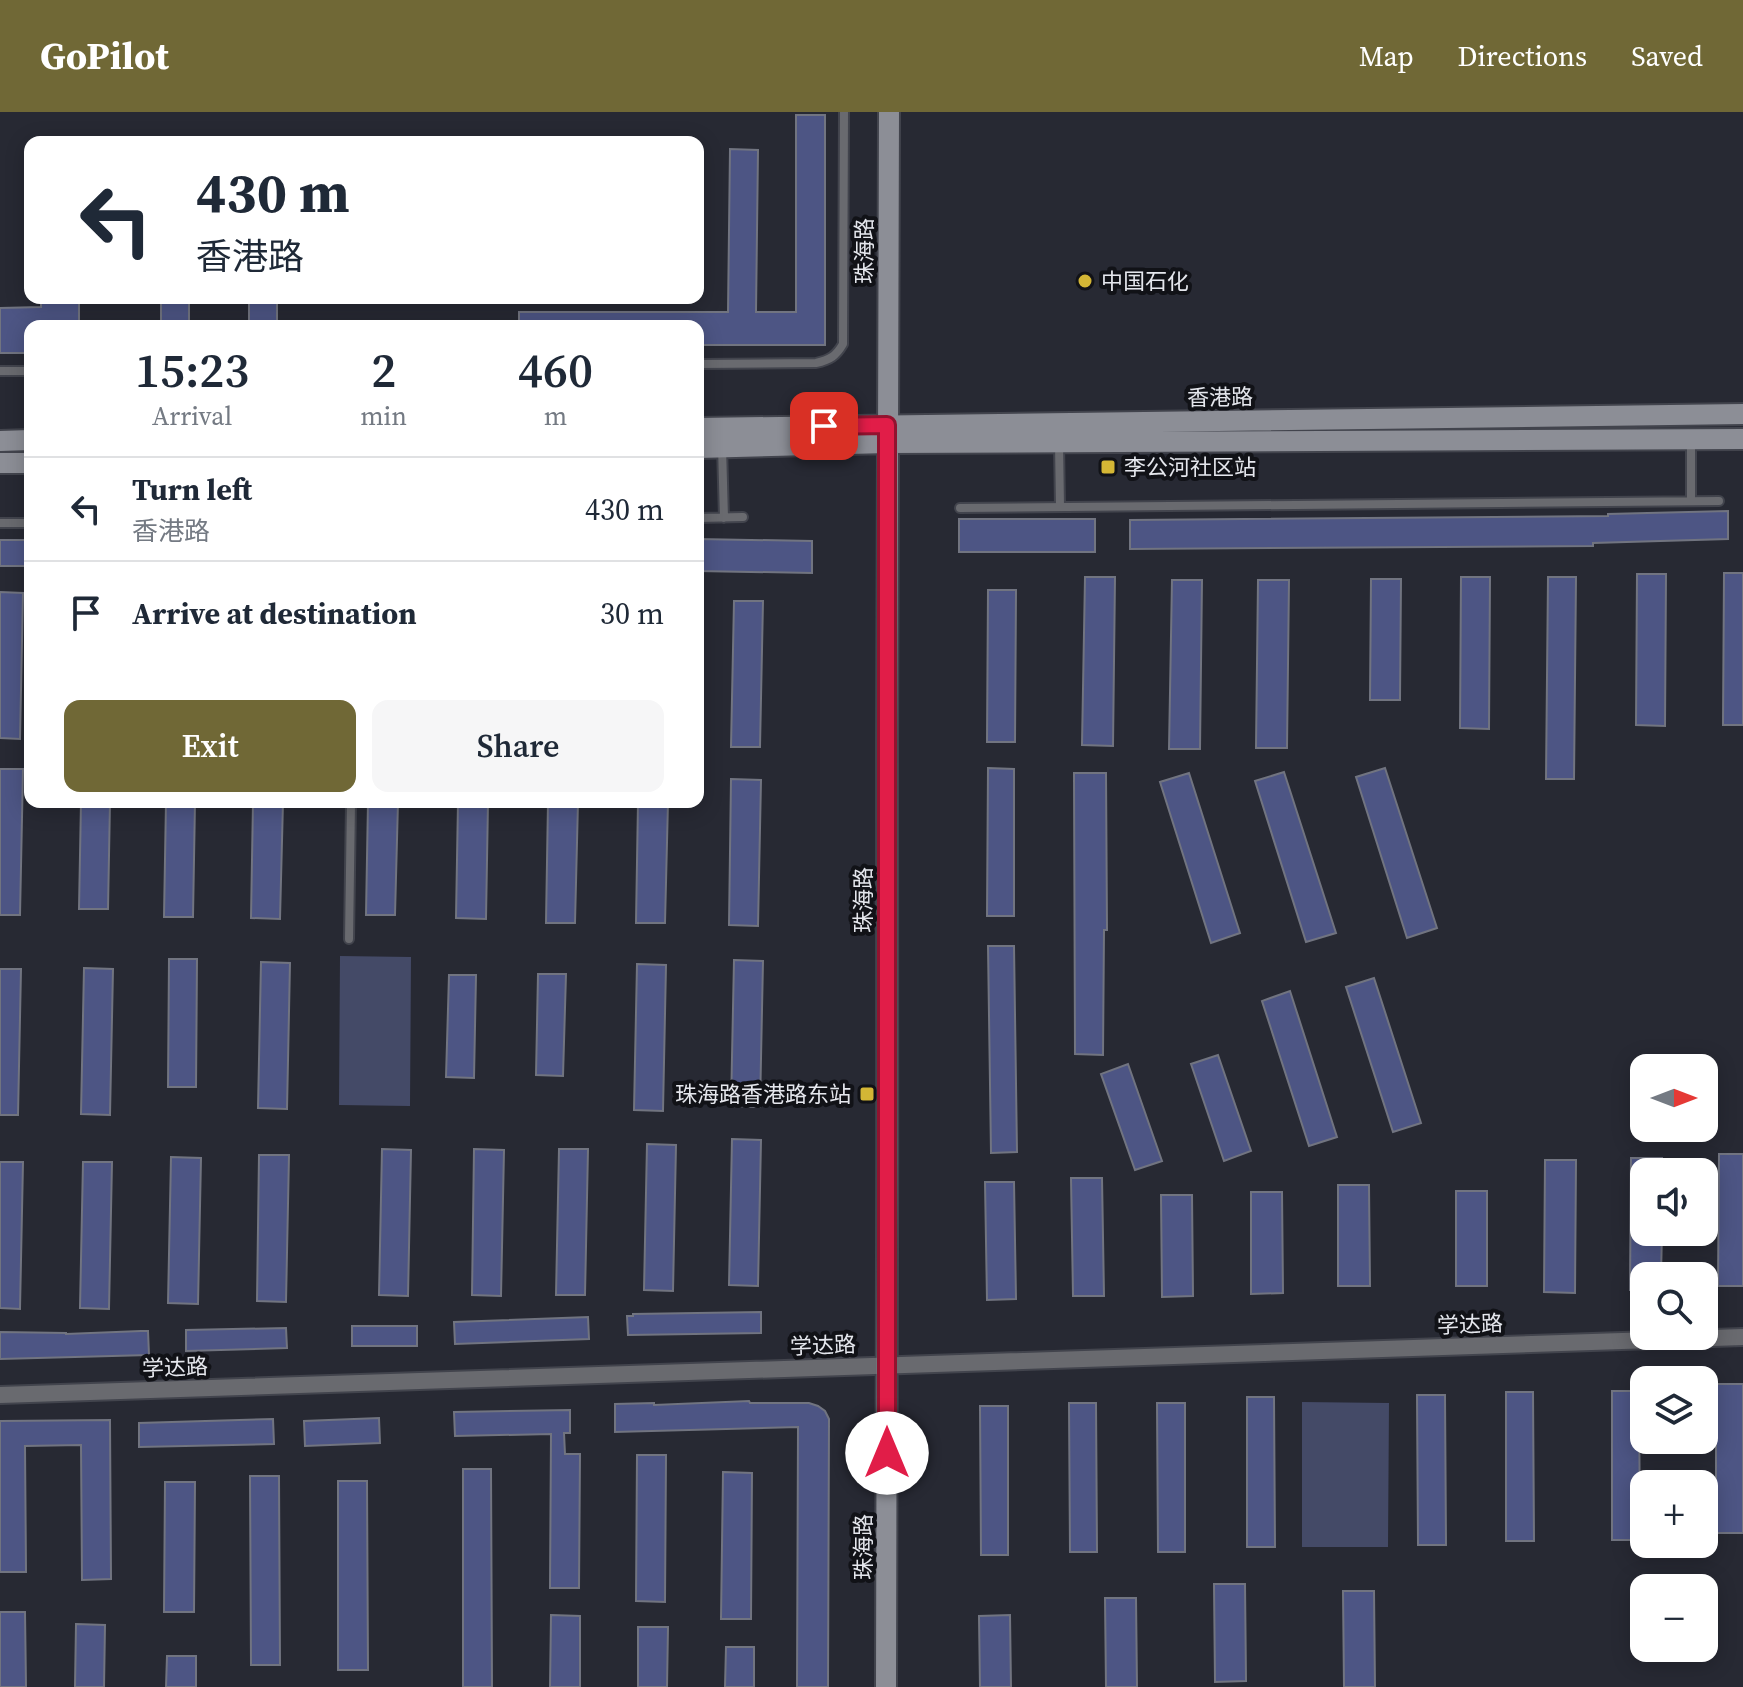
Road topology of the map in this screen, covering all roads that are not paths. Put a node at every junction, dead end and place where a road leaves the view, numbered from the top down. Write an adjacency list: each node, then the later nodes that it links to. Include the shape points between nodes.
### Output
1 (844, 112): 3 (lane, via 843,344 836,355 816,363)
2 (889, 112): 8 (main road, 珠海路)
3 (704, 364)
4 (0, 371): 5 (lane)
5 (24, 371)
6 (1743, 414): 8 (main road, 香港路)
7 (704, 428): 8 (main road, 香港路)
8 (887, 434): 13 (main road, 香港路); 14 (main road, 香港路); 30 (main road, 珠海路)
9 (1691, 439): 10 (main road, 香港路); 13 (main road, 香港路); 18 (lane)
10 (1743, 439)
11 (24, 440): 12 (main road)
12 (0, 441)
13 (1059, 442): 20 (lane)
14 (722, 447): 15 (main road, 香港路); 24 (lane)
15 (704, 448)
16 (0, 463): 17 (main road)
17 (24, 463)
18 (1691, 501): 19 (lane); 20 (lane)
19 (1719, 501)
20 (1060, 507): 21 (lane)
21 (960, 508)
22 (743, 517): 24 (lane)
23 (704, 518): 24 (lane)
24 (724, 518)
25 (0, 523): 26 (lane)
26 (24, 523)
27 (351, 808): 28 (lane)
28 (349, 939)
29 (1743, 1337): 30 (street, 学达路)
30 (888, 1365): 31 (street, 学达路); 32 (main road, 珠海路)
31 (0, 1395)
32 (886, 1687)

